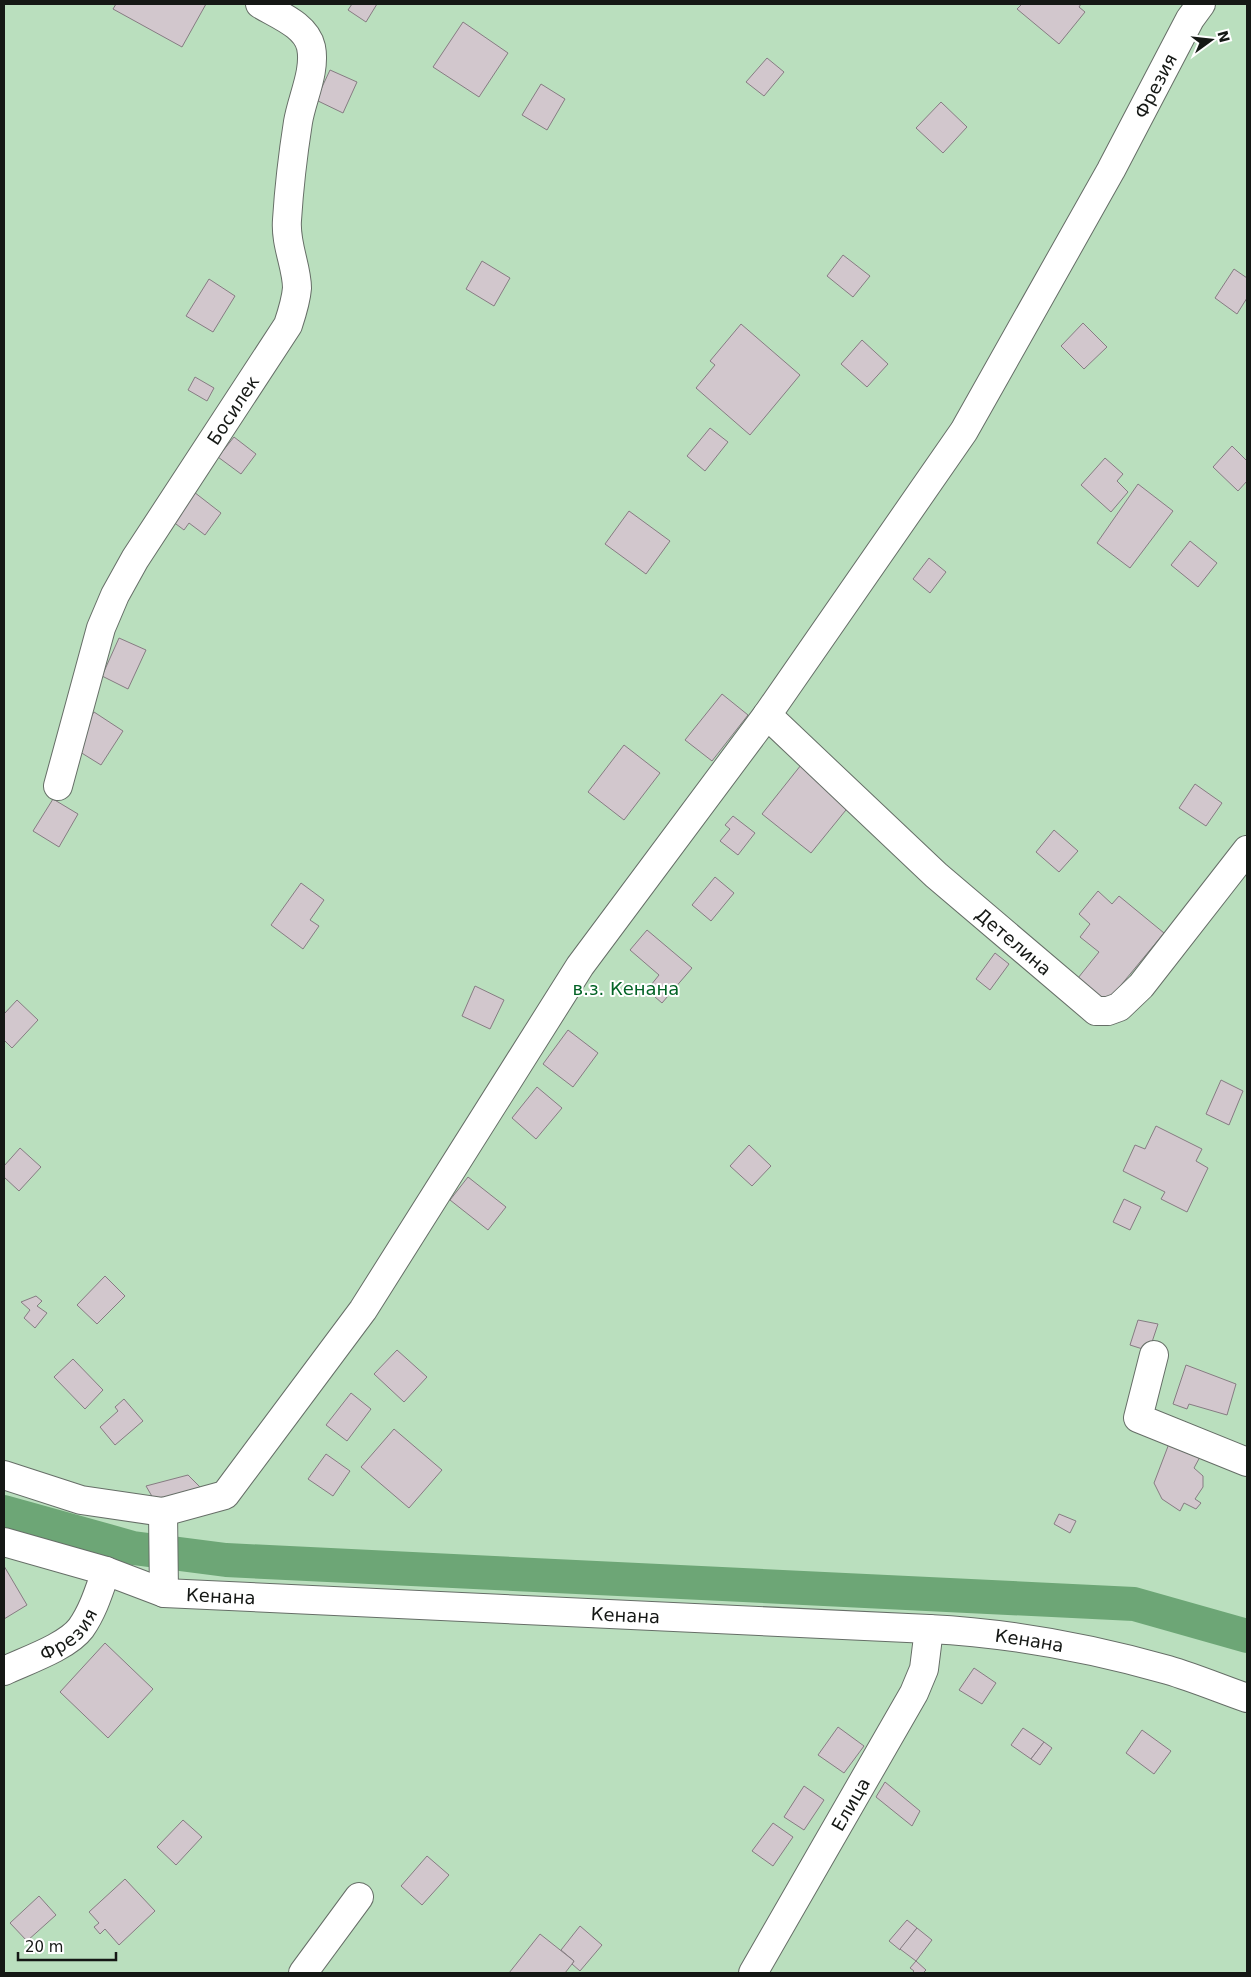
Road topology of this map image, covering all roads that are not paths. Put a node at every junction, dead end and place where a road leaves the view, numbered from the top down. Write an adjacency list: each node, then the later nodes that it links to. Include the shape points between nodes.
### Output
1 (260, 4): 4 (street, Босилек, via 302,30 311,49 312,66 298,121 286,223 297,287 295,303 288,325 134,559 115,595 101,628)
2 (1188, 9): 3 (street, Фрезия, via 1112,170 964,430)
3 (767, 715): 5 (street, Детелина, via 936,875 1096,1011 1119,1007 1141,986); 9 (street, Фрезия, via 580,966 363,1310 225,1495)
4 (58, 786)
5 (1247, 850)
6 (1154, 1355): 7 (street, via 1138,1418)
7 (1247, 1462)
8 (4, 1475): 9 (street, via 81,1500)
9 (164, 1512): 12 (street)
10 (4, 1542): 11 (street, Кенана)
11 (106, 1571): 12 (street, Кенана); 14 (street, Фрезия, via 95,1603 80,1629 58,1647)
12 (164, 1593): 13 (street, Кенана)
13 (929, 1629): 15 (street, Кенана, via 962,1630 1065,1645 1170,1671); 18 (street, Елица, via 924,1669 914,1693)
14 (4, 1671)
15 (1247, 1698)
16 (360, 1898): 17 (street)
17 (303, 1973)
18 (753, 1973)

